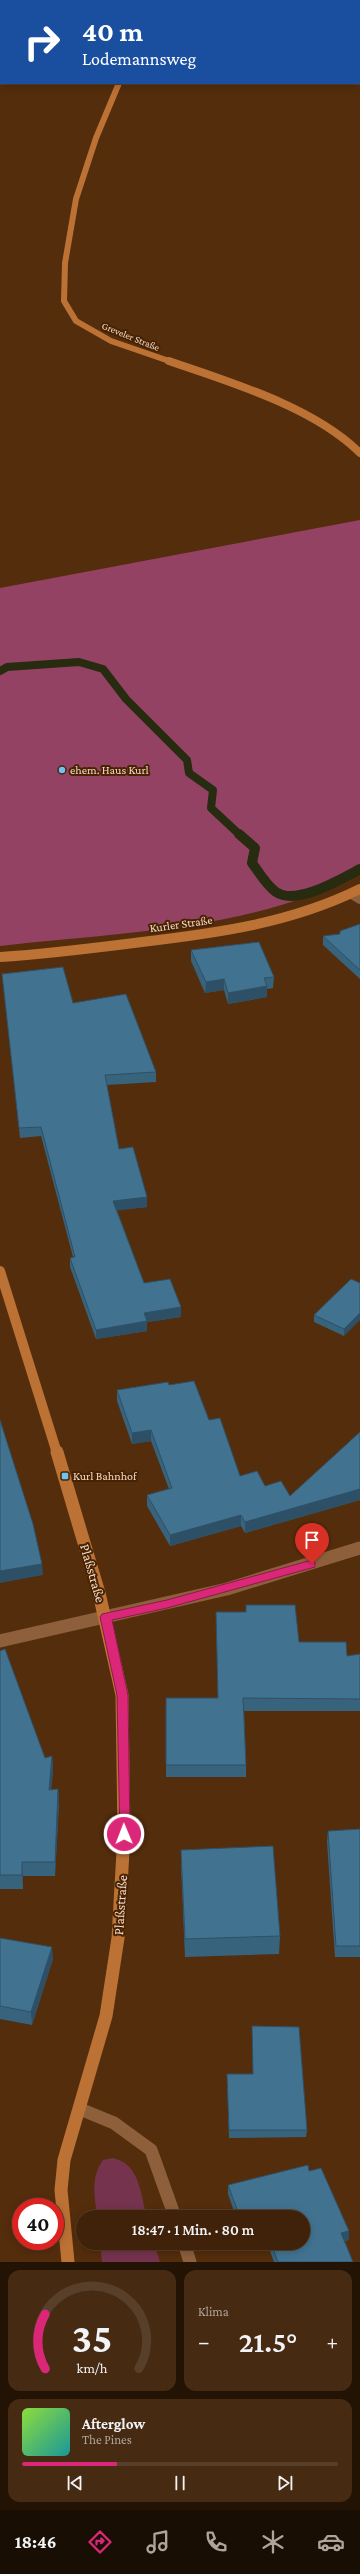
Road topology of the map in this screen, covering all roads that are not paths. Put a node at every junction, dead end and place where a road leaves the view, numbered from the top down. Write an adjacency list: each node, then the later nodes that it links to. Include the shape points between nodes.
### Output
1 (119, 84): 2 (street, Greveler Straße, via 96,138 74,206 65,263 64,301 76,321 111,340 234,383 301,412 352,445)
2 (360, 453)
3 (357, 894): 4 (street, Kurler Straße, via 272,922 177,938)
4 (0, 957)
5 (0, 1271): 7 (street, Plaßstraße, via 32,1368)
6 (360, 1548): 7 (street, via 182,1600)
7 (106, 1617): 8 (street); 9 (street, Plaßstraße, via 122,1695 122,1892 106,2016)
8 (0, 1642)
9 (80, 2109): 10 (street, via 114,2123 151,2150); 12 (street, Plaßstraße, via 64,2160 61,2190)
10 (172, 2210)
11 (186, 2250): 13 (street)
12 (68, 2262)
13 (190, 2262)

